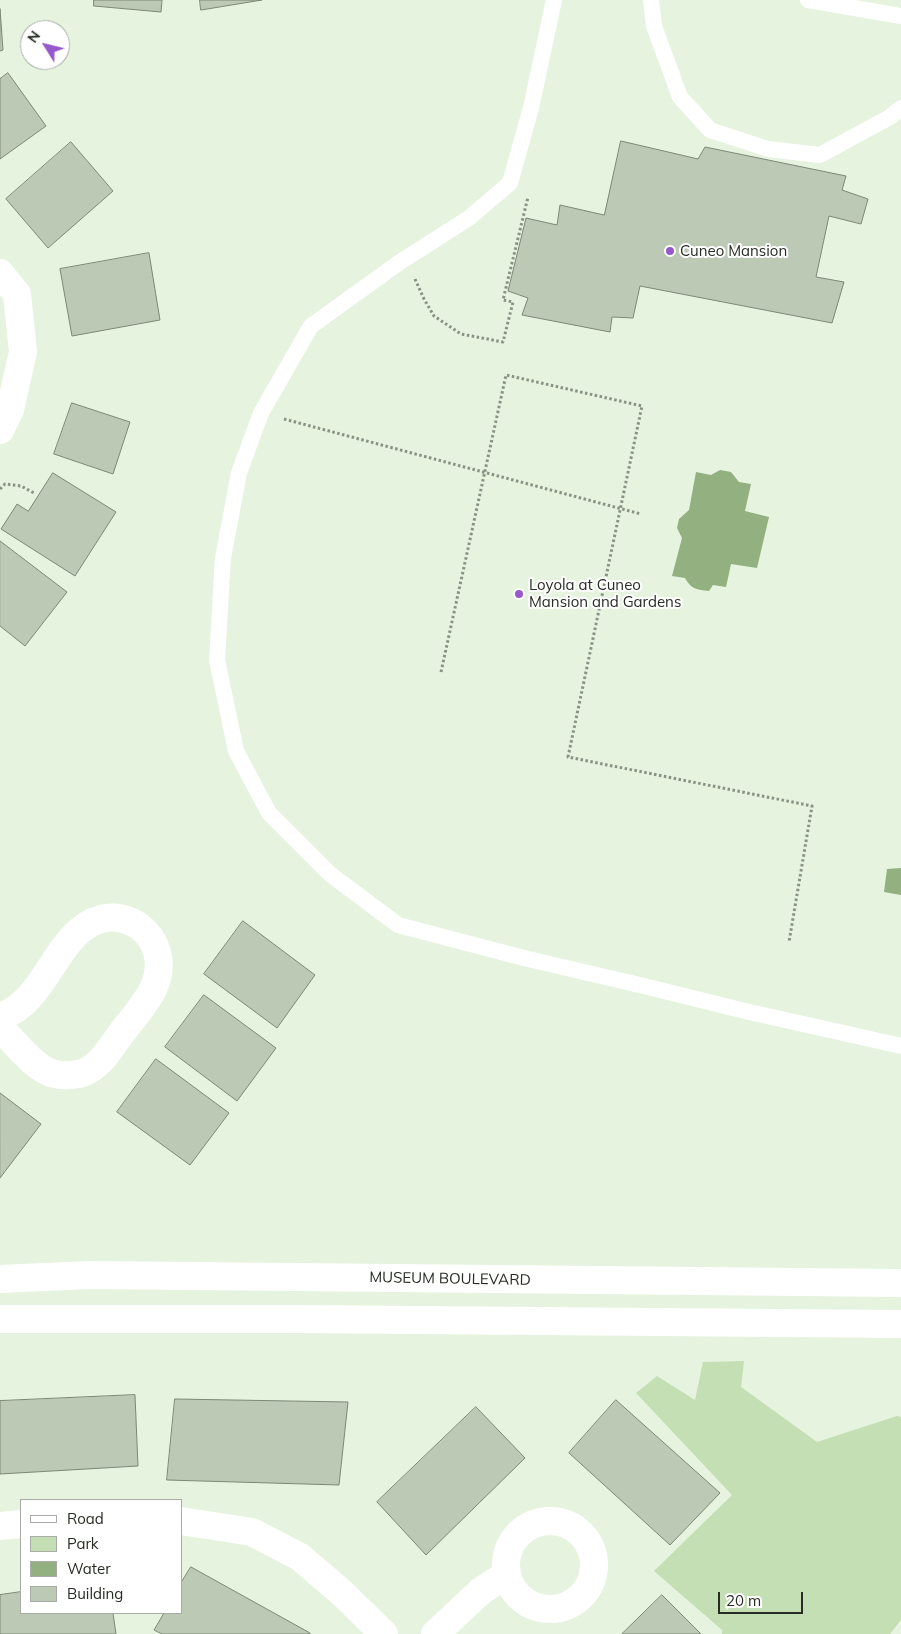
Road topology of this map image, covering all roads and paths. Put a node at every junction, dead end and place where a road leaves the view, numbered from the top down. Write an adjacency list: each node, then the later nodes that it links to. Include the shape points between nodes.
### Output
1 (554, 0): 7 (lane, via 531,108 510,183 469,218)
2 (651, 0): 5 (lane, via 654,26 680,97 710,130 768,149 820,156)
3 (808, 0): 4 (lane)
4 (901, 16)
5 (901, 108)
6 (530, 188): 7 (path, via 503,300 513,302 503,342 461,334 434,316)
7 (406, 258): 9 (lane, via 311,326)
8 (0, 273): 10 (street, via 17,294 23,352 10,410)
9 (261, 413): 11 (path); 20 (lane, via 239,474 223,558 216,660 236,751 269,813 330,874 398,925 524,958)
10 (0, 430)
11 (485, 473): 14 (path); 14 (path, via 506,375 642,406); 16 (path)
12 (0, 489): 13 (path, via 5,484 21,486)
13 (34, 493)
14 (620, 508): 15 (path); 17 (path, via 568,757 812,806)
15 (641, 514)
16 (441, 672)
17 (789, 942)
18 (0, 1016): 19 (street, via 12,1012 29,999 75,934 87,924 102,918 133,922 155,945 160,961 159,976 152,991 97,1065 83,1073 68,1076 38,1066)
19 (0, 1028)
20 (901, 1046)
21 (0, 1279): 22 (street, MUSEUM BOULEVARD, via 89,1274)
22 (901, 1283)
23 (0, 1319): 24 (street)
24 (901, 1324)
25 (182, 1521): 29 (street, via 252,1532 300,1557)
26 (20, 1524): 27 (street)
27 (0, 1526)
28 (507, 1574): 30 (street, via 481,1591)
29 (384, 1634)
30 (434, 1634)

